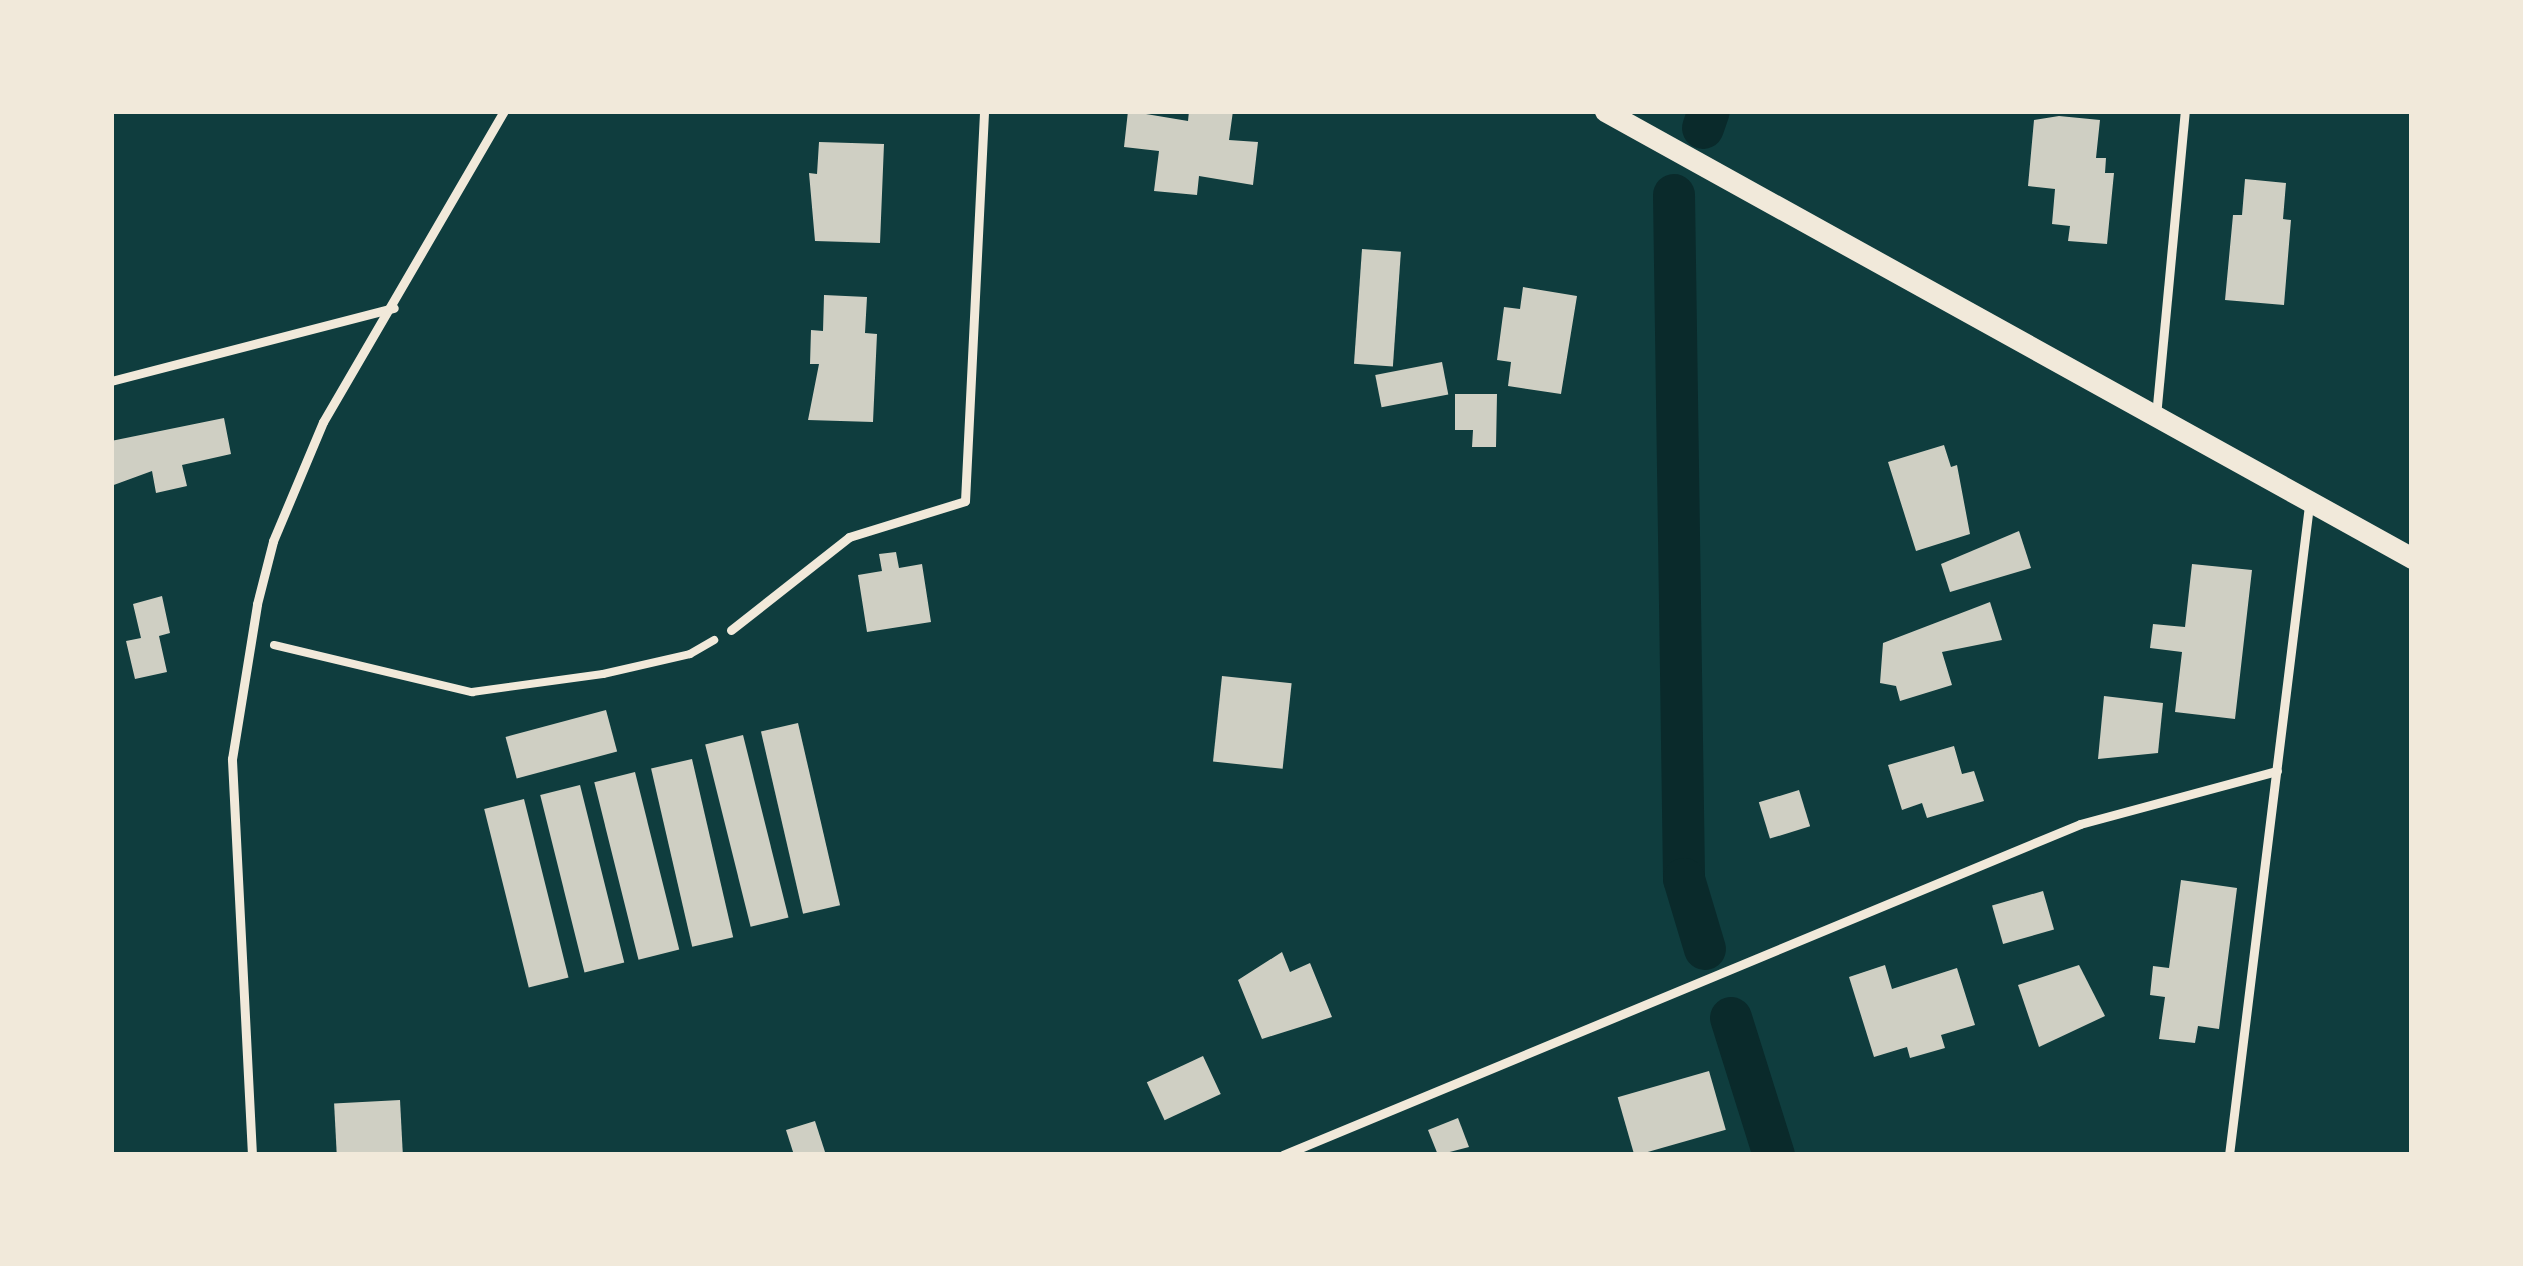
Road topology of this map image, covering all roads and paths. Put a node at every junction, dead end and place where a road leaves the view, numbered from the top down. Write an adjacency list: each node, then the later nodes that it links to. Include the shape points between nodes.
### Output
1 (504, 111): 5 (lane)
2 (984, 111): 10 (lane, via 965,501 849,536)
3 (1605, 111): 7 (street)
4 (2185, 111): 7 (lane)
5 (394, 308): 6 (lane); 11 (lane, via 323,422 272,541)
6 (111, 381)
7 (2156, 416): 8 (street)
8 (2309, 500): 9 (street); 12 (lane)
9 (2412, 558)
10 (731, 630): 11 (path, via 690,654 472,692 385,665)
11 (249, 642): 13 (lane, via 232,759)
12 (2277, 771): 14 (lane, via 2080,824); 15 (lane)
13 (252, 1155)
14 (1283, 1155)
15 (2229, 1155)

